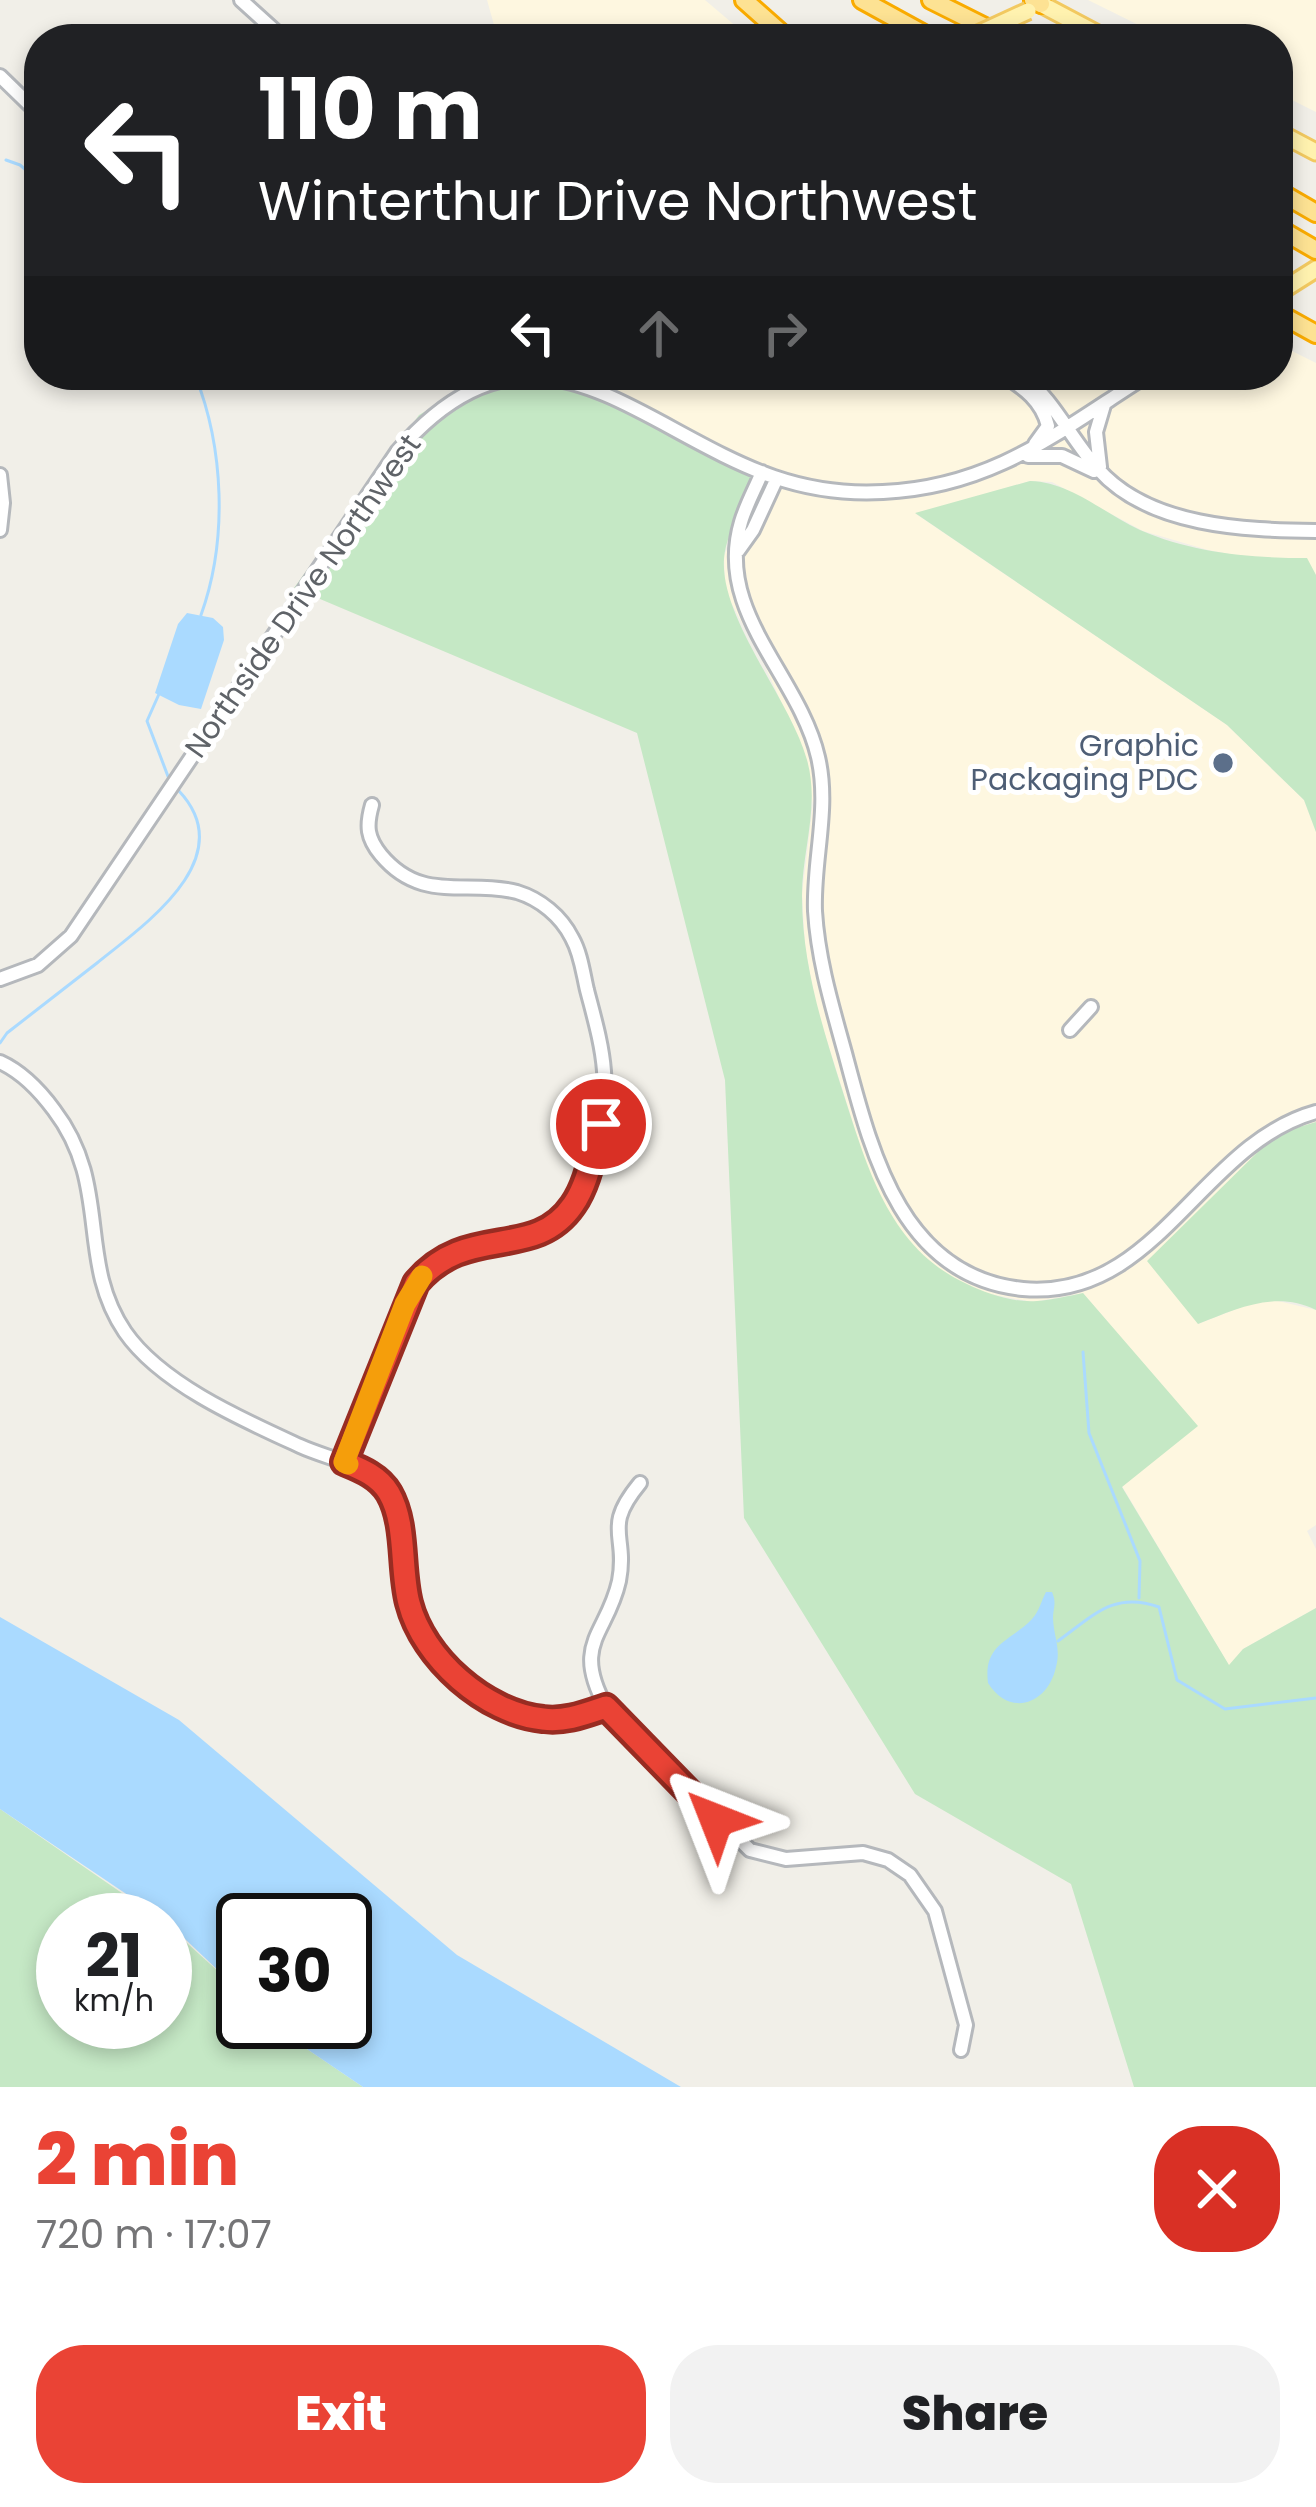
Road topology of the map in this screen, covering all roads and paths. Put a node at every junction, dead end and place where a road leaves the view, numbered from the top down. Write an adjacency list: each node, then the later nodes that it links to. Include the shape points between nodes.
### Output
1 (241, 0): 6 (street)
2 (744, 0): 7 (highway)
3 (862, 0): 8 (highway)
4 (931, 0): 9 (highway)
5 (1037, 4): 10 (main road, bridge); 11 (main road)
6 (267, 24)
7 (771, 24)
8 (906, 24)
9 (979, 24)
10 (998, 24)
11 (1076, 24)
12 (0, 76): 13 (street)
13 (24, 100)
14 (485, 390): 30 (street, Northside Drive Northwest, via 446,406 397,452 71,936 38,965)
15 (595, 390): 22 (street, Northside Drive Northwest)
16 (1026, 390): 21 (street, via 1048,426)
17 (1038, 390): 20 (street)
18 (1124, 390): 19 (street, Northside Drive Northwest)
19 (1106, 401): 20 (street, Northside Drive Northwest); 24 (street, via 1096,432)
20 (1068, 427): 21 (street, Northside Drive Northwest); 24 (street)
21 (1021, 457): 24 (street, via 1063,456); 25 (street, Northside Drive Northwest, via 940,484 880,493)
22 (763, 472): 25 (street, Northside Drive Northwest); 28 (street)
23 (0, 475): 26 (street)
24 (1103, 475): 27 (street, via 1151,504 1210,523)
25 (777, 478): 28 (street)
26 (0, 530)
27 (1316, 531)
28 (737, 552): 34 (street, via 740,598 818,758 817,937 854,1089 888,1187 928,1246 1001,1286 1092,1280 1150,1244 1253,1140)
29 (372, 805): 35 (street, via 370,840 408,878 442,889 515,892 561,921 578,951 604,1091 591,1161 565,1216 528,1238 457,1251 416,1283)
30 (0, 980)
31 (1091, 1007): 32 (street)
32 (1070, 1030)
33 (0, 1062): 35 (street, via 47,1101 76,1145 92,1195 101,1280 132,1342 180,1384)
34 (1316, 1112)
35 (344, 1462): 37 (street, via 376,1478 392,1498 411,1610 446,1667 530,1717 560,1720)
36 (640, 1483): 37 (street, via 618,1515 619,1581 592,1649)
37 (606, 1707): 38 (street, via 750,1850 786,1859 863,1852 910,1875 935,1911 966,2025)
38 (962, 2050)

